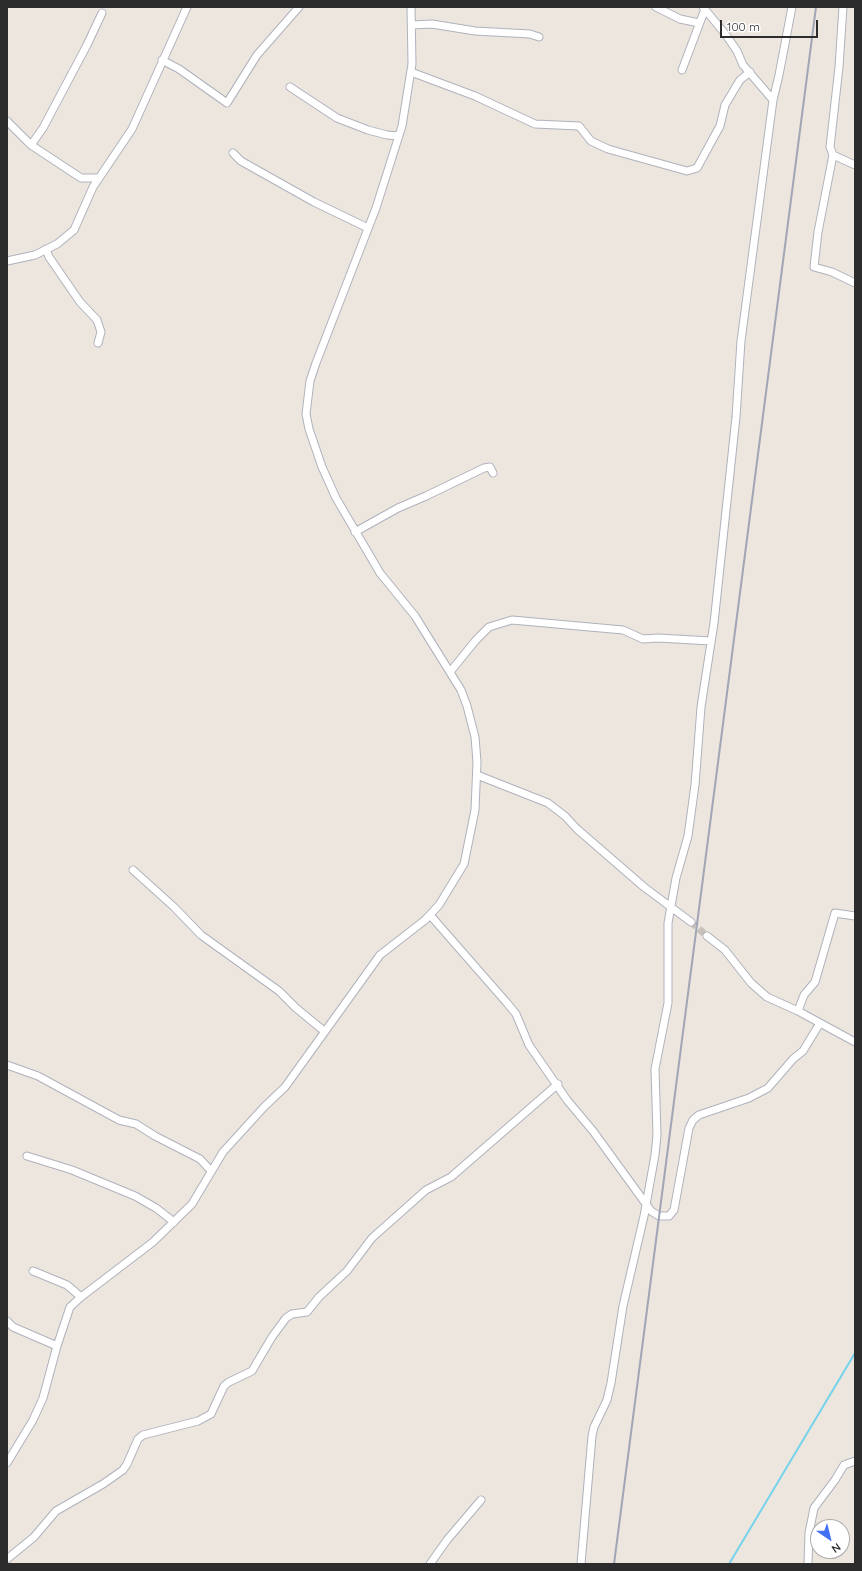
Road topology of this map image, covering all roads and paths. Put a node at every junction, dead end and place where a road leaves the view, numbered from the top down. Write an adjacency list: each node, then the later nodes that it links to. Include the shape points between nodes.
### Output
1 (187, 7): 12 (street)
2 (299, 7): 12 (street, via 257,55 227,103)
3 (411, 7): 10 (street)
4 (656, 7): 9 (street, via 680,19)
5 (792, 7): 17 (street)
6 (843, 7): 22 (street, via 830,147)
7 (704, 8): 9 (street); 15 (street, via 726,35 743,65)
8 (102, 13): 20 (street, via 43,128)
9 (699, 23): 13 (street)
10 (412, 25): 11 (street, via 432,24); 14 (street)
11 (539, 37)
12 (162, 60): 24 (street, via 132,129)
13 (682, 70)
14 (411, 72): 15 (street, via 475,96 535,124 579,126 591,141 608,149 687,171 697,168 720,126 725,105 740,80); 19 (street)
15 (750, 72): 17 (street)
16 (290, 87): 19 (street, via 337,118 368,130)
17 (773, 100): 32 (street, via 741,341 736,424)
18 (7, 121): 20 (street)
19 (399, 136): 25 (street)
20 (31, 145): 24 (street, via 81,178)
21 (233, 153): 25 (street, via 241,161 314,202)
22 (834, 155): 23 (street); 28 (street, via 818,232 814,267)
23 (855, 165)
24 (99, 178): 26 (street, via 74,230 57,244)
25 (368, 228): 31 (street, via 316,363 306,408 309,429 322,467)
26 (46, 249): 27 (street, via 35,255); 29 (street, via 80,302 97,320 101,332)
27 (7, 261)
28 (855, 283)
29 (98, 344)
30 (493, 473): 31 (street, via 490,467 484,468 398,508)
31 (355, 532): 33 (street, via 380,573 415,616)
32 (711, 641): 33 (street, via 643,639 623,630 512,620 489,627); 36 (street, via 701,708 688,836)
33 (450, 672): 34 (street, via 461,690 472,720)
34 (477, 775): 36 (street, via 548,803); 37 (street, via 475,810 464,864 452,887)
35 (133, 870): 43 (street, via 201,935 279,991)
36 (670, 906): 39 (street); 49 (street, via 668,1003 655,1069 657,1140)
37 (430, 915): 43 (street, via 380,955); 46 (street, via 507,1002 516,1014 529,1045)
38 (855, 916): 41 (street, via 836,913 815,982 804,995)
39 (690, 922)
40 (707, 936): 41 (street, via 724,950 751,983 767,997)
41 (798, 1011): 42 (street)
42 (820, 1024): 44 (street); 49 (street, via 803,1051 768,1088 749,1098 699,1115 693,1120 689,1128 675,1207 671,1215 656,1215)
43 (324, 1031): 48 (street, via 285,1087 223,1152)
44 (855, 1042)
45 (7, 1065): 48 (street, via 38,1076 119,1120 136,1124 200,1159)
46 (558, 1084): 49 (street); 58 (street, via 451,1177 426,1190 372,1238 347,1271 307,1312 292,1314 286,1318 252,1371 224,1386 216,1408 211,1414 198,1421 143,1435 138,1439 123,1470 56,1511 34,1537)
47 (27, 1156): 50 (street, via 72,1170 135,1196)
48 (211, 1171): 50 (street, via 192,1204)
49 (646, 1204): 60 (street, via 623,1306 612,1383 592,1436)
50 (174, 1222): 52 (street)
51 (33, 1271): 52 (street, via 67,1285)
52 (81, 1297): 54 (street, via 70,1307)
53 (7, 1321): 54 (street, via 13,1327)
54 (57, 1346): 56 (street, via 43,1398)
55 (855, 1461): 61 (street, via 844,1465 814,1508 808,1533)
56 (7, 1463)
57 (481, 1500): 59 (street)
58 (7, 1559)
59 (430, 1564)
60 (581, 1564)
61 (808, 1564)

